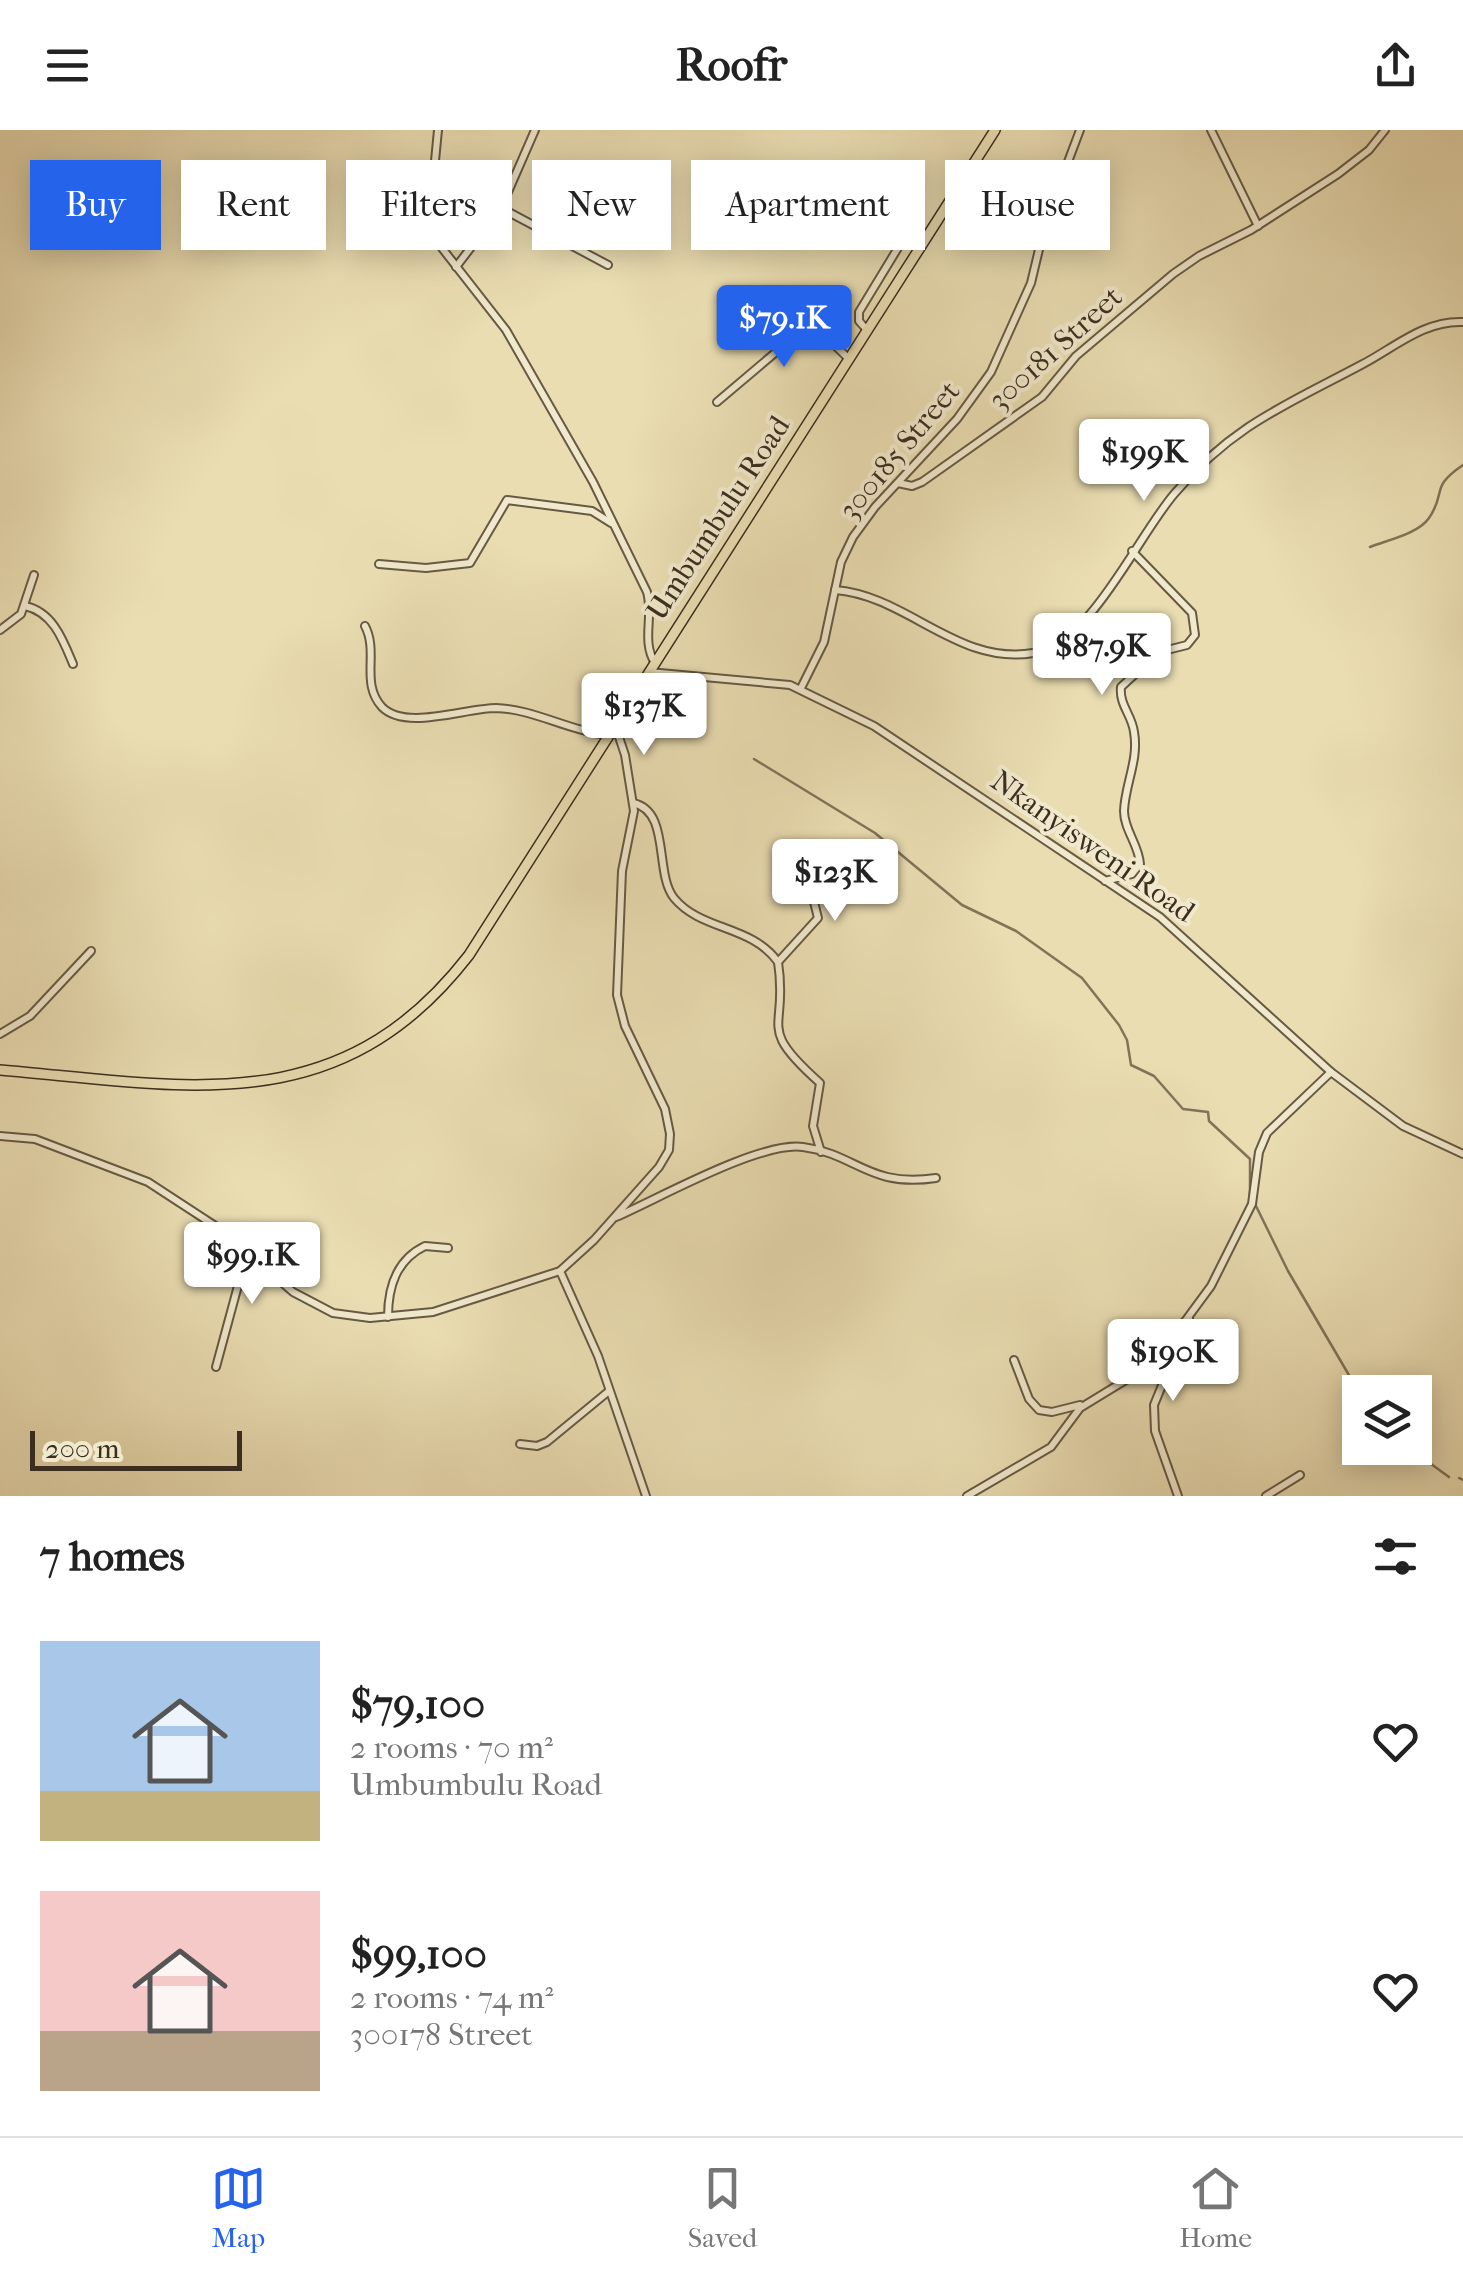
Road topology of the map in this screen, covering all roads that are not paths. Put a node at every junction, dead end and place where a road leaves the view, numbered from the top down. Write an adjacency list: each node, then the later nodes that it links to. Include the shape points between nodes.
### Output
1 (438, 130): 13 (street, via 430,218)
2 (535, 130): 7 (street)
3 (995, 130): 15 (main road, Umbumbulu Road)
4 (1080, 130): 18 (street, 300185 Street, via 1030,283 991,372)
5 (1211, 130): 9 (street)
6 (1385, 130): 9 (street, 300181 Street, via 1360,158)
7 (512, 183)
8 (512, 214): 12 (street)
9 (1258, 226): 18 (street, 300181 Street, via 1173,274 1011,420 922,482)
10 (469, 250): 13 (street)
11 (897, 250): 15 (street, via 859,312)
12 (608, 265)
13 (456, 267): 19 (street, via 506,330)
14 (1463, 322): 20 (street, via 1426,327 1267,412 1175,492)
15 (867, 331): 16 (main road, Umbumbulu Road)
16 (849, 360): 17 (street, via 808,324); 28 (main road, Umbumbulu Road)
17 (718, 402)
18 (898, 483): 23 (street, 300185 Street, via 853,537)
19 (612, 523): 21 (street, via 592,511 504,501 470,564); 28 (street, via 650,599)
20 (1132, 551): 23 (street, via 1086,622 1059,645 1034,653 989,653 861,594); 33 (street, via 1192,612 1195,635 1187,646 1159,652 1122,687 1136,745 1124,811 1140,864 1132,874)
21 (380, 564)
22 (34, 574): 24 (street)
23 (835, 590): 29 (street, 300185 Street, via 824,642)
24 (25, 606): 26 (street); 27 (street, via 50,620)
25 (365, 626): 30 (street, via 370,686 394,716 496,708 584,732)
26 (0, 630)
27 (73, 664)
28 (652, 668): 29 (street, Nkanyisweni Road); 30 (main road, Umbumbulu Road)
29 (801, 688): 33 (street, Nkanyisweni Road, via 909,746)
30 (613, 731): 31 (street, via 626,755); 37 (main road, Umbumbulu Road, via 469,954 415,1014 366,1047 304,1073 241,1085)
31 (633, 803): 35 (street, via 656,826 676,900 756,939); 43 (street, via 622,871 618,1002 670,1134 659,1167)
32 (797, 858): 35 (street, via 789,877 814,902 818,918)
33 (1105, 881): 38 (street, Nkanyisweni Road, via 1173,927)
34 (91, 951): 36 (street, via 30,1016)
35 (778, 962): 40 (street, via 778,1030 786,1053 820,1082 813,1126)
36 (0, 1034)
37 (0, 1070)
38 (1331, 1072): 41 (street, Nkanyisweni Road, via 1403,1126); 47 (street, via 1267,1133 1252,1204)
39 (0, 1136): 44 (street, via 35,1140 128,1172)
40 (821, 1152): 42 (street, via 894,1180); 43 (street, via 801,1146 777,1150)
41 (1463, 1154)
42 (936, 1178)
43 (614, 1217): 46 (street)
44 (237, 1242): 48 (street, via 308,1302 342,1315); 50 (street, via 239,1282)
45 (448, 1248): 48 (street, via 425,1246 403,1263 390,1286)
46 (560, 1271): 48 (street, via 464,1304); 51 (street)
47 (1190, 1316): 52 (street, via 1139,1372); 57 (street, via 1154,1404 1155,1431)
48 (388, 1317)
49 (1014, 1360): 52 (street, via 1039,1410)
50 (216, 1368)
51 (610, 1390): 53 (street, via 547,1442); 55 (street)
52 (1085, 1404): 56 (street, via 1052,1447)
53 (520, 1444)
54 (1300, 1474): 58 (street)
55 (646, 1496)
56 (968, 1496)
57 (1178, 1496)
58 (1266, 1496)

